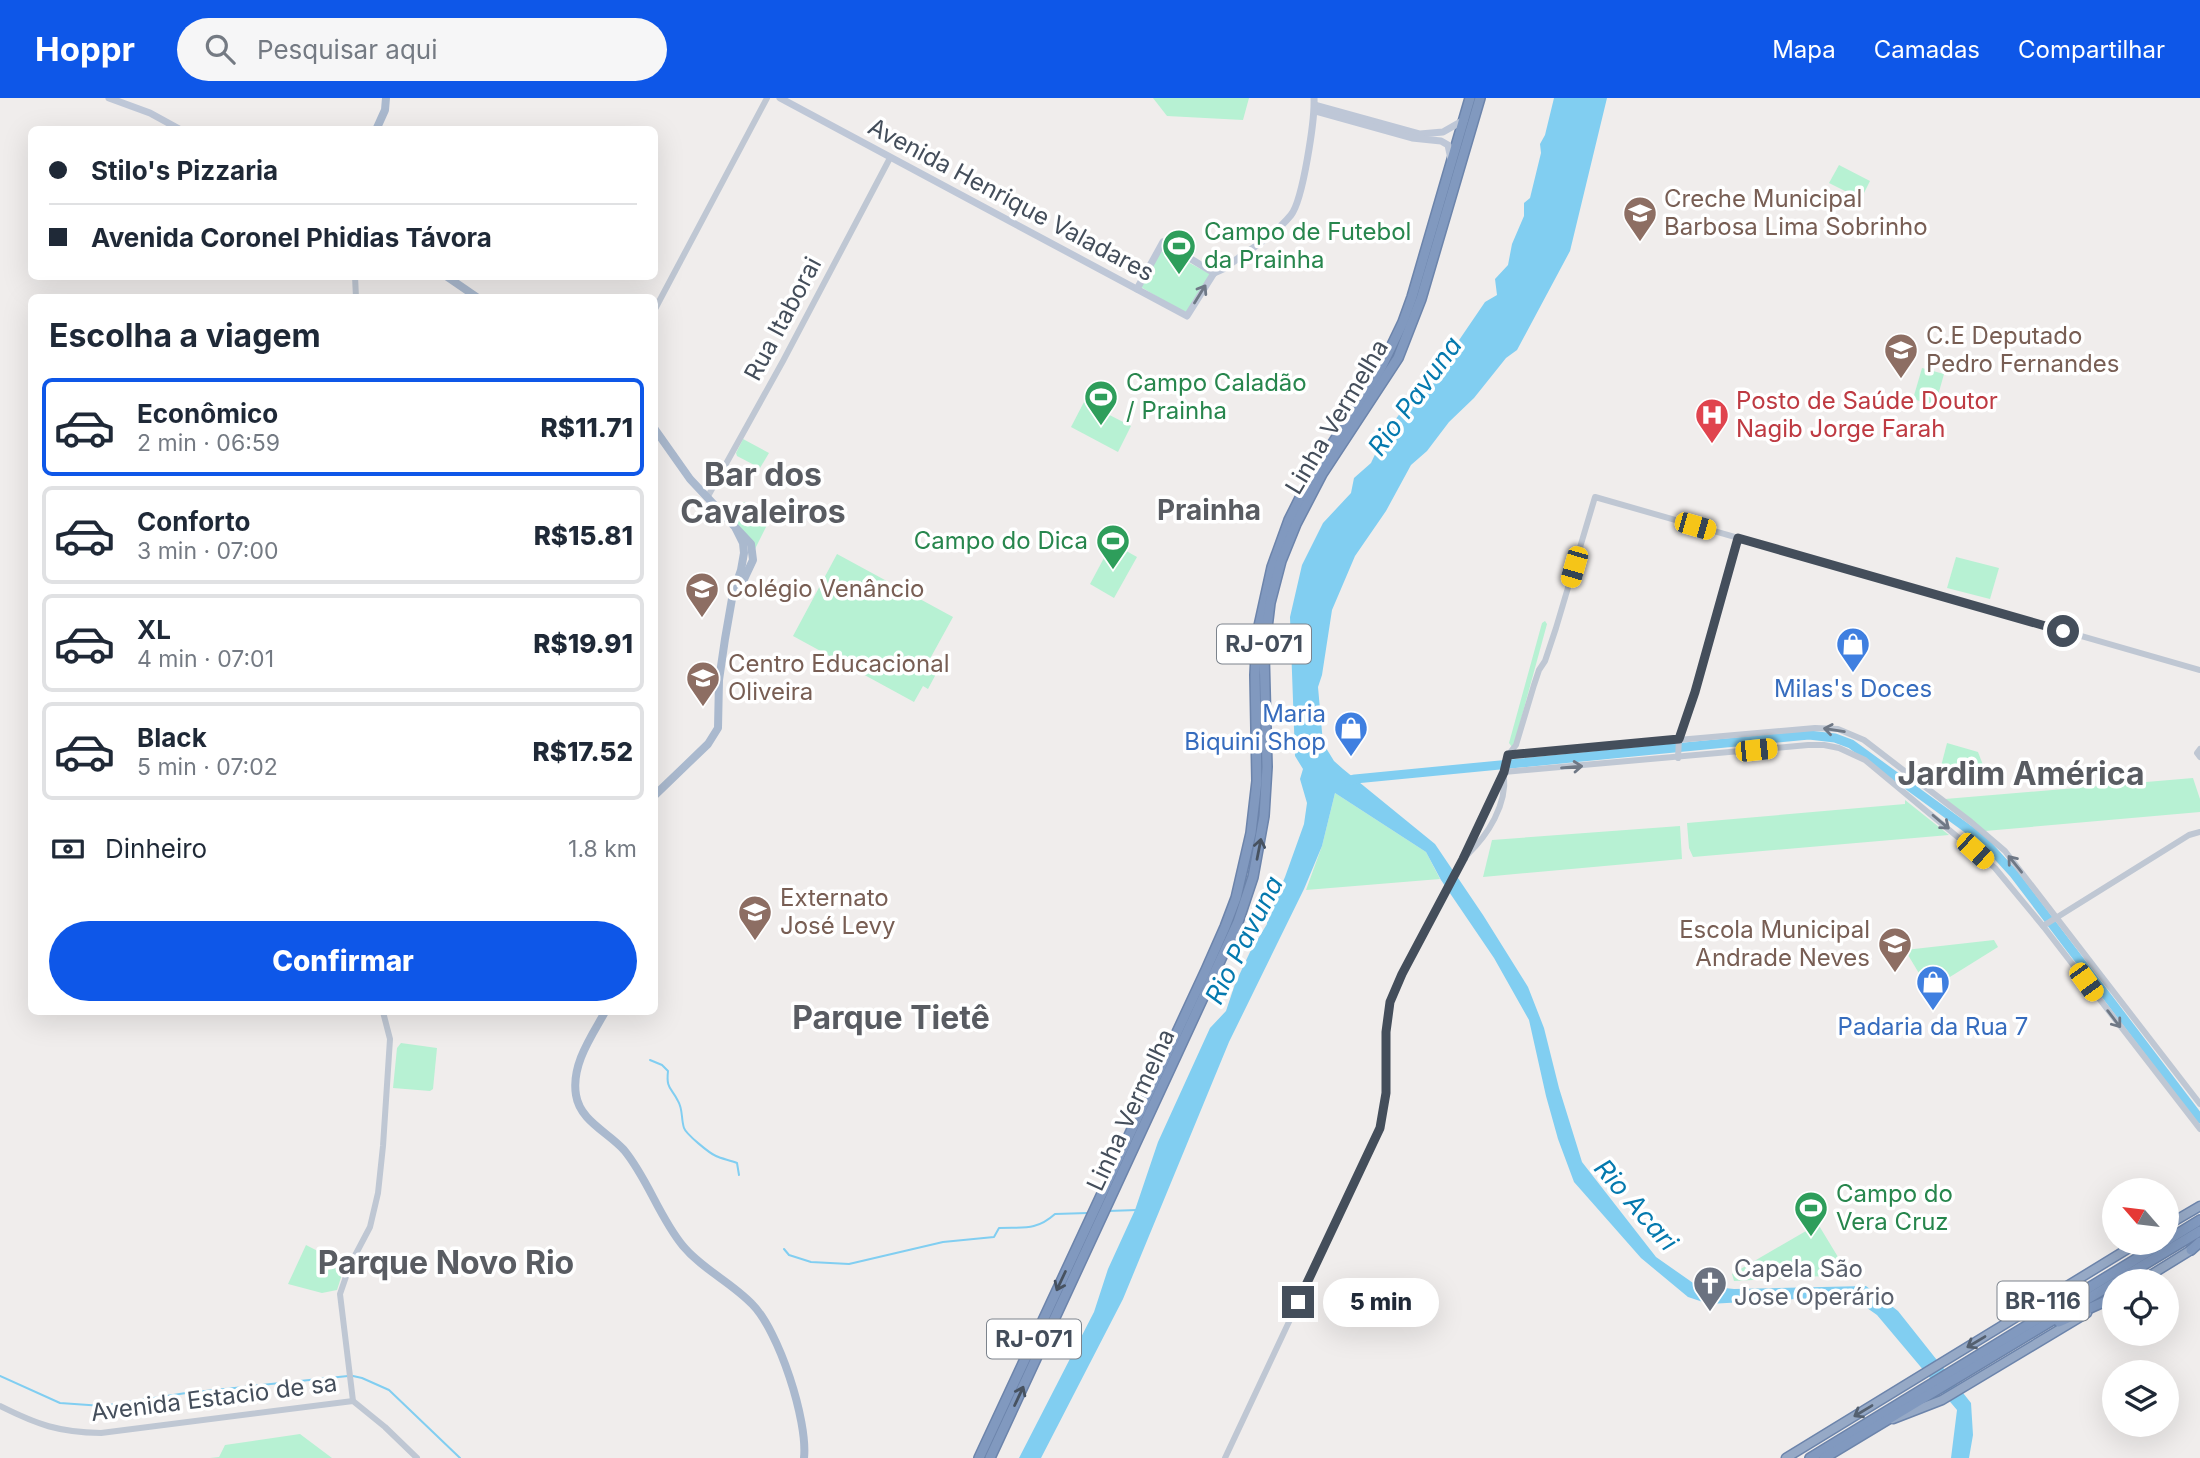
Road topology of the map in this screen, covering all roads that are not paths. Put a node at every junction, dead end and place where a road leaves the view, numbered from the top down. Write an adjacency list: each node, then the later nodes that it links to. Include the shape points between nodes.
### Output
1 (109, 98): 9 (main road)
2 (386, 98): 10 (main road)
3 (767, 98): 17 (street)
4 (780, 98): 11 (main road, Avenida Henrique Valadares)
5 (1470, 98): 8 (highway, Linha Vermelha / RJ-071)
6 (1480, 98): 59 (highway, Linha Vermelha / RJ-071, one-way to 6, via 1229,945 1253,877 1265,803 1264,653 1281,561 1322,474 1389,374 1407,337)
7 (1314, 105): 8 (main road, via 1420,134 1443,132); 12 (main road, via 1412,138 1445,143); 13 (main road, via 1295,209 1275,231)
8 (1464, 120): 12 (highway, Linha Vermelha / RJ-071)
9 (174, 126)
10 (378, 126)
11 (890, 158): 15 (main road, Avenida Henrique Valadares); 19 (street, Rua Itaborai)
12 (1452, 162): 58 (highway, Linha Vermelha / RJ-071, one-way to 58, via 1399,331 1368,390 1309,480 1272,567 1257,635 1256,798 1241,879 1219,941)
13 (1214, 273): 15 (main road, Avenida Henrique Valadares, one-way to 13, via 1187,316); 15 (main road, via 1163,242)
14 (452, 280): 16 (main road)
15 (1137, 289)
16 (472, 294)
17 (658, 302)
18 (658, 434): 19 (main road)
19 (707, 498): 27 (main road, via 736,529 744,547 745,571 732,603 722,659 718,729)
20 (1738, 538): 21 (street); 22 (street); 24 (street, via 1595,497 1545,661)
21 (2200, 670)
22 (1679, 741): 23 (street); 24 (street); 25 (street, one-way to 22, via 1864,740 1838,729)
23 (1678, 756): 24 (street, one-way to 23); 26 (street, via 1824,745 1861,757)
24 (1506, 764): 29 (street); 29 (street, via 1504,792 1494,820)
25 (1906, 774): 26 (street); 30 (street, one-way to 25, via 2005,851)
26 (1899, 784): 31 (street, one-way to 31, via 1995,868)
27 (658, 792)
28 (2200, 832): 30 (street)
29 (1463, 859): 60 (street, via 1390,1002 1380,1128)
30 (2055, 918): 31 (street); 34 (street)
31 (2045, 925): 35 (street, one-way to 35)
32 (384, 1015): 53 (street, via 390,1040 378,1193 370,1227 340,1294)
33 (603, 1015): 57 (main road, via 578,1064 575,1093 579,1108 628,1156 683,1247 759,1311 788,1373 805,1439)
34 (2200, 1104)
35 (2200, 1129)
36 (2200, 1206): 37 (highway)
37 (2179, 1218)
38 (2200, 1220): 40 (highway, BR-116)
39 (2200, 1231): 45 (highway, BR-116)
40 (2179, 1233)
41 (2200, 1242): 42 (highway)
42 (2192, 1250): 46 (highway)
43 (2118, 1255): 61 (highway, BR-116, one-way to 61)
44 (2144, 1255): 51 (highway, BR-116)
45 (2137, 1269)
46 (2161, 1269)
47 (2102, 1290): 50 (highway, BR-116)
48 (2102, 1302): 50 (highway)
49 (2102, 1303): 55 (highway, BR-116, via 1942,1400)
50 (2013, 1344): 51 (highway, BR-116)
51 (1958, 1373): 52 (highway, BR-116)
52 (1930, 1389): 55 (highway, BR-116); 62 (highway, BR-116)
53 (354, 1401): 54 (street, Avenida Estacio de sa, via 101,1433 47,1427); 56 (street, Avenida Estacio de sa)
54 (0, 1406)
55 (1884, 1422): 63 (highway, BR-116)
56 (416, 1458)
57 (804, 1458)
58 (979, 1458)
59 (990, 1458)
60 (1226, 1458)
61 (1786, 1458)
62 (1810, 1458)
63 (1824, 1458)

